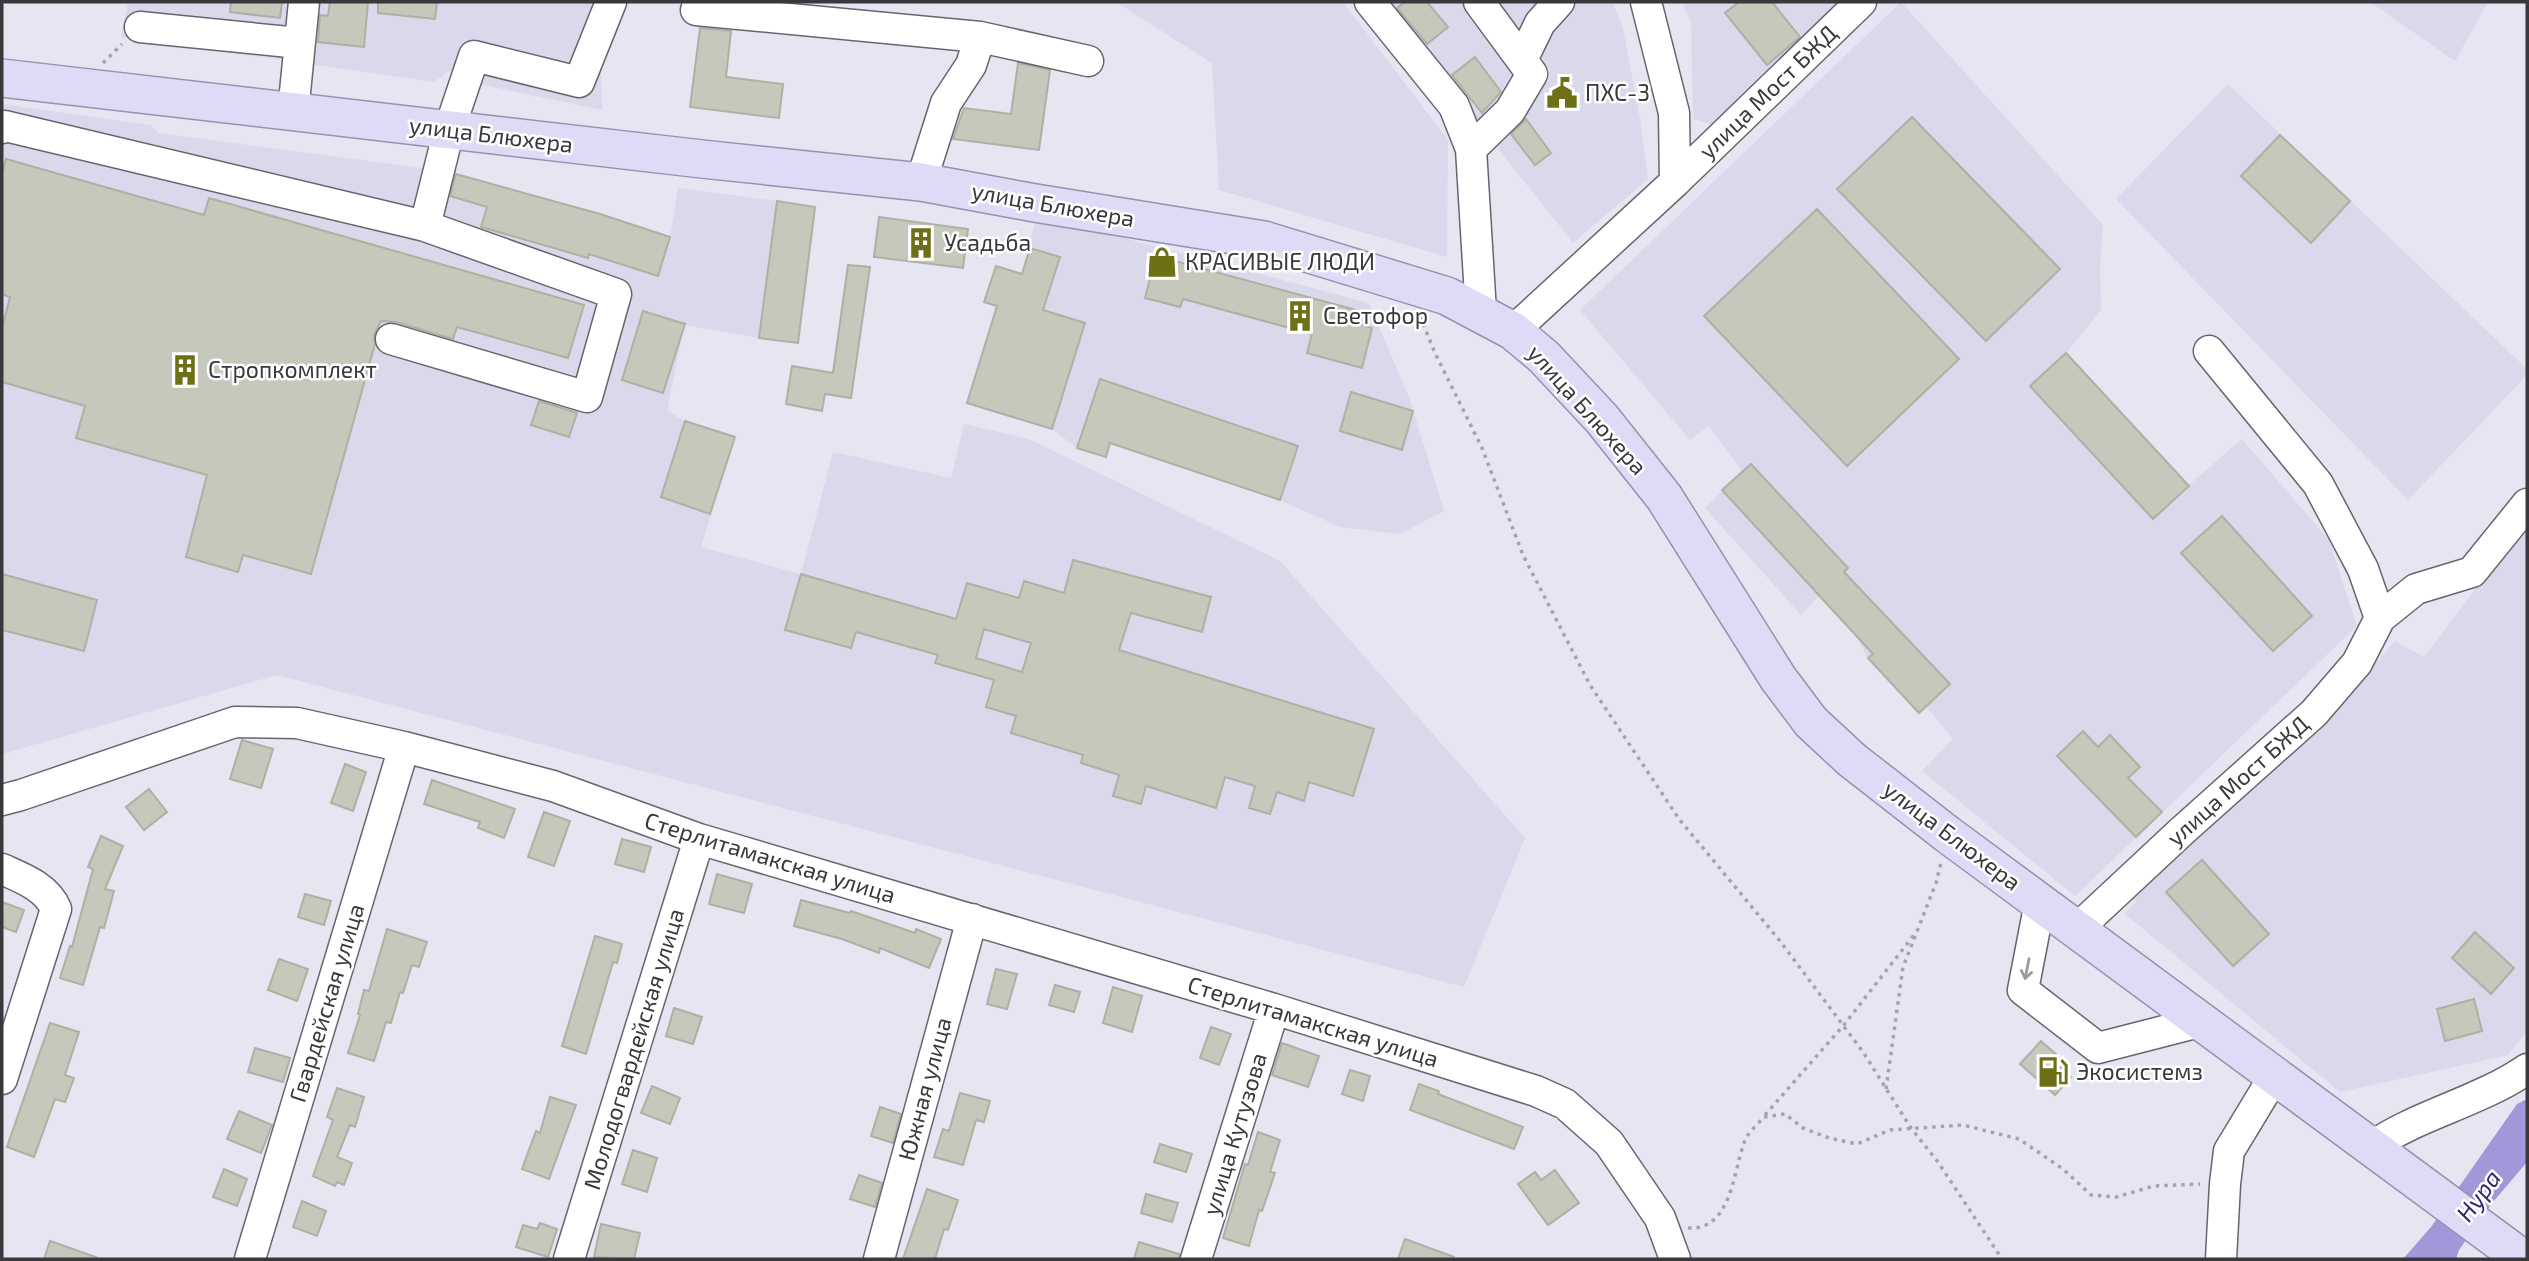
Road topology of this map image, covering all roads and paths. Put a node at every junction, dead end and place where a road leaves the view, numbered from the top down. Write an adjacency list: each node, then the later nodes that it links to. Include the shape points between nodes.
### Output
1 (304, 2): 11 (street)
2 (611, 2): 18 (street, via 579,82 474,55)
3 (1370, 2): 19 (street, via 1454,106)
4 (1479, 2): 12 (street)
5 (1559, 2): 12 (street, via 1540,23)
6 (1646, 2): 21 (street, via 1674,113)
7 (1861, 2): 21 (street, улица Мост БЖД)
8 (696, 10): 10 (street)
9 (140, 27): 11 (street); 14 (path)
10 (980, 37): 13 (street); 20 (street, via 971,65 946,103)
11 (299, 43): 16 (street)
12 (1521, 60): 19 (street, via 1532,74 1510,111)
13 (1088, 61)
14 (96, 69)
15 (2, 78): 16 (main road, улица Блюхера)
16 (293, 112): 18 (main road, улица Блюхера)
17 (2, 128): 22 (street)
18 (449, 130): 20 (main road, улица Блюхера); 22 (street)
19 (1471, 149): 24 (street)
20 (921, 182): 23 (main road, улица Блюхера, via 1264,240)
21 (1675, 182): 25 (street, улица Мост БЖД)
22 (425, 226): 26 (street, via 616,294 587,397)
23 (1407, 283): 24 (main road, улица Блюхера); 41 (path, via 1482,448 1523,555 1590,685 1679,820 1780,941)
24 (1481, 312): 25 (main road, улица Блюхера)
25 (1513, 331): 32 (main road, улица Блюхера, via 1602,419 1664,497 1778,678 1811,722)
26 (391, 339)
27 (2209, 351): 29 (street, via 2318,484 2363,569)
28 (2527, 504): 29 (street, улица Мост БЖД, via 2472,572 2416,589)
29 (2380, 618): 37 (street, улица Мост БЖД, via 2357,663 2314,713)
30 (404, 747): 31 (street, Стерлитамакская улица, via 297,723 236,722); 33 (street, Стерлитамакская улица, via 553,786); 52 (street, Гвардейская улица)
31 (2, 800)
32 (1947, 834): 35 (main road, улица Блюхера); 38 (path, via 1936,883)
33 (699, 839): 36 (street, Стерлитамакская улица); 53 (street, Молодогвардейская улица)
34 (2, 869): 44 (street, via 51,897 56,909)
35 (2040, 902): 37 (main road, улица Блюхера); 40 (street, one-way to 40, via 2023,990 2098,1048)
36 (972, 919): 39 (street, Стерлитамакская улица); 54 (street, Южная улица)
37 (2077, 929): 40 (main road, улица Блюхера)
38 (1917, 930): 41 (path); 45 (path, via 1903,967)
39 (1274, 1009): 50 (street, Стерлитамакская улица, via 1565,1104 1609,1143); 55 (street, улица Кутузова)
40 (2203, 1021): 43 (main road, улица Блюхера)
41 (1843, 1026): 45 (path); 46 (path)
42 (2527, 1069): 48 (street)
43 (2275, 1075): 48 (main road, улица Блюхера); 49 (street, via 2229,1151)
44 (2, 1079)
45 (1886, 1089): 47 (path)
46 (1764, 1117): 47 (path, via 1785,1114 1803,1128 1857,1144 1890,1130); 50 (path, via 1745,1140 1733,1186 1717,1218 1700,1229)
47 (1911, 1128): 49 (path, via 1963,1125 2019,1139 2091,1195 2116,1197 2154,1186); 57 (path)
48 (2371, 1147): 51 (main road, улица Блюхера)
49 (2225, 1184): 58 (street)
50 (1660, 1219): 56 (street, Стерлитамакская улица)
51 (2519, 1257)
52 (250, 1259)
53 (569, 1259)
54 (879, 1259)
55 (1196, 1259)
56 (1675, 1259)
57 (2002, 1259)
58 (2221, 1259)

